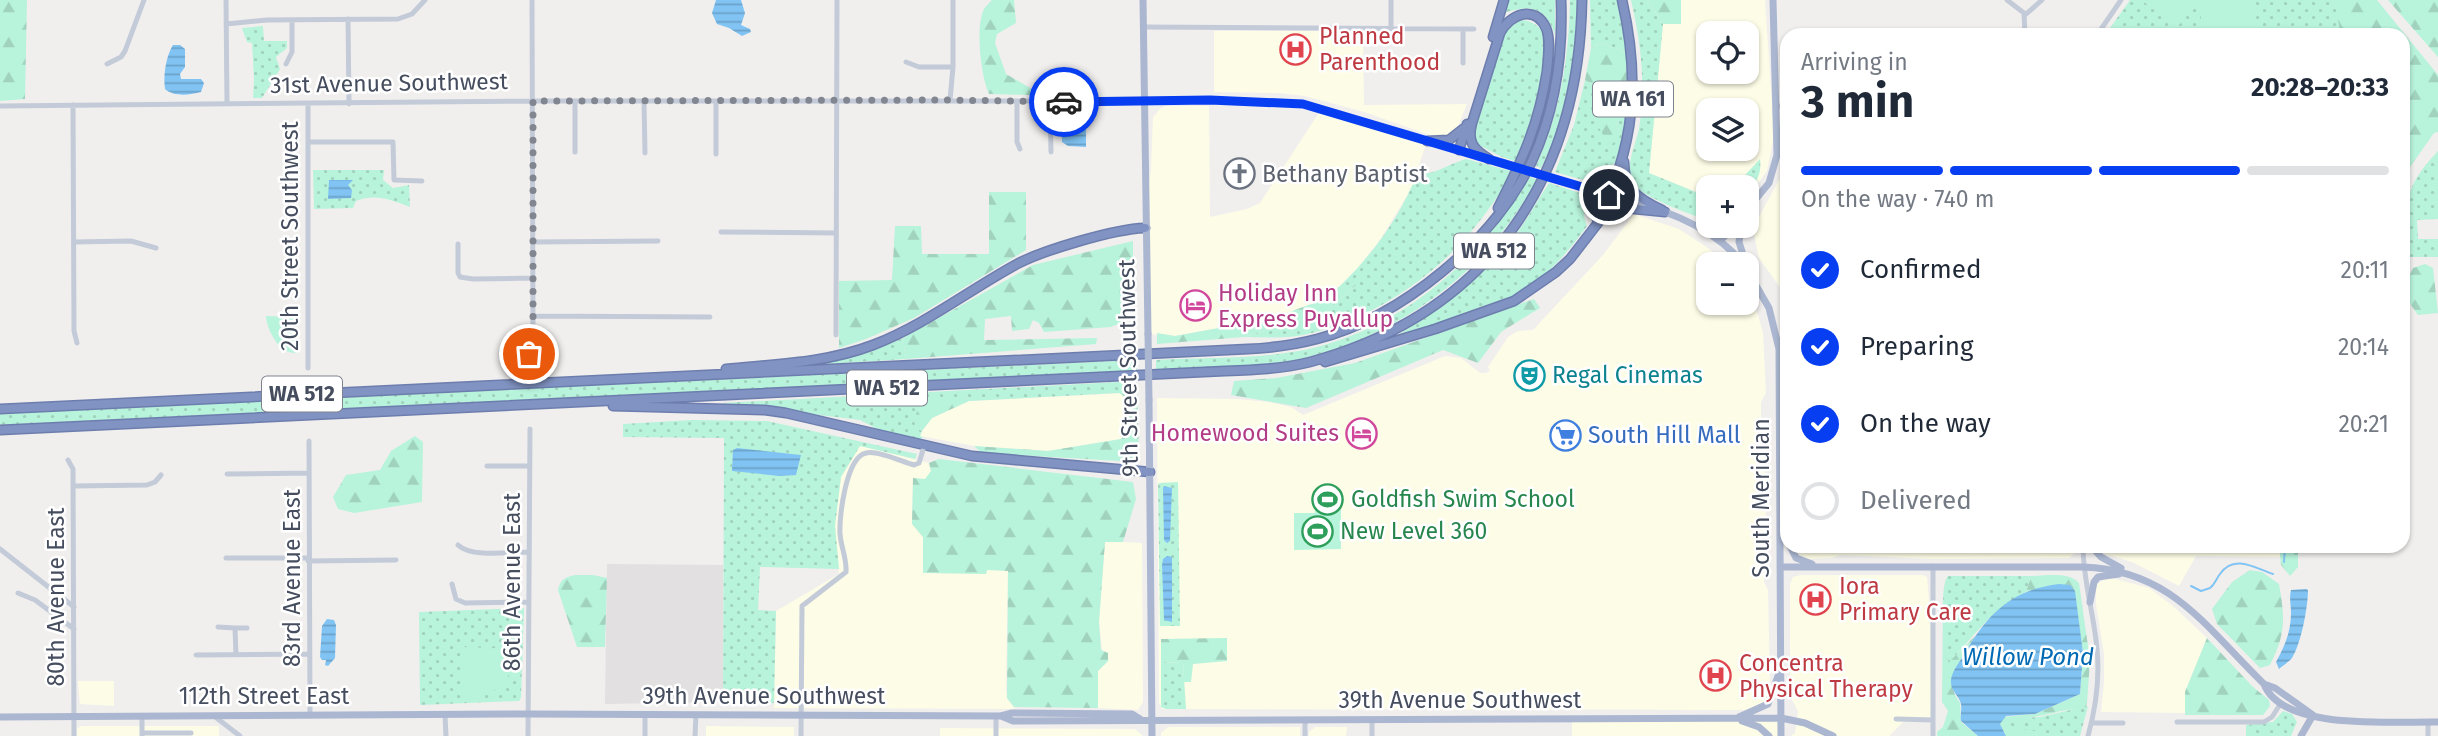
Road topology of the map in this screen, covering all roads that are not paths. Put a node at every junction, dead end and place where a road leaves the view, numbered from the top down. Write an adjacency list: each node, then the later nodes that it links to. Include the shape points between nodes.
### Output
1 (144, 0): 29 (street, via 125,51)
2 (226, 0): 20 (street)
3 (425, 0): 18 (street, via 398,19)
4 (532, 0): 33 (street)
5 (837, 0): 36 (street)
6 (953, 0): 31 (street)
7 (1143, 0): 21 (main road, 9th Street Southwest)
8 (1391, 0): 24 (street)
9 (1504, 0): 49 (highway)
10 (1562, 0): 69 (highway, WA 512, via 1559,64 1543,131 1522,180)
11 (1582, 0): 91 (highway, WA 512, via 1579,60 1563,131 1541,184 1497,249 1459,285 1393,329 1308,362)
12 (1622, 0): 56 (highway, WA 161, via 1633,71)
13 (1773, 0): 47 (main road)
14 (2007, 0): 17 (street)
15 (2042, 0): 17 (street)
16 (2121, 0): 23 (street)
17 (2025, 15): 22 (street)
18 (348, 19): 19 (street); 44 (street)
19 (292, 20): 20 (street); 30 (street, via 292,52)
20 (226, 24): 42 (street)
21 (1143, 27): 24 (street); 37 (main road, 9th Street Southwest)
22 (2025, 28)
23 (2101, 28)
24 (1391, 29): 25 (street)
25 (1463, 29): 26 (street); 28 (street)
26 (1474, 29)
27 (906, 62): 31 (street, via 919,67)
28 (1463, 63)
29 (107, 64)
30 (286, 64)
31 (953, 67): 32 (street)
32 (950, 100): 36 (street, 31st Avenue Southwest); 39 (street, 31st Avenue Southwest)
33 (533, 101): 38 (street, 31st Avenue Southwest); 44 (street, 31st Avenue Southwest); 78 (street)
34 (644, 101): 35 (street, 31st Avenue Southwest); 38 (street, 31st Avenue Southwest); 60 (street)
35 (716, 101): 36 (street, 31st Avenue Southwest); 61 (street)
36 (837, 101): 72 (street)
37 (1144, 101): 40 (street, 31st Avenue Southwest); 53 (street, 31st Avenue Southwest, via 1303,104); 70 (main road, 9th Street Southwest)
38 (575, 102): 58 (street)
39 (1017, 102): 41 (street, 31st Avenue Southwest); 55 (street)
40 (1087, 102): 41 (street, 31st Avenue Southwest); 50 (street, via 1060,110)
41 (1050, 103): 50 (street)
42 (227, 104): 43 (street, 31st Avenue Southwest); 45 (street, 31st Avenue Southwest)
43 (308, 104): 44 (street, 31st Avenue Southwest); 54 (street, 20th Street Southwest)
44 (349, 104)
45 (73, 105): 46 (street, 31st Avenue Southwest); 77 (street)
46 (0, 106)
47 (1777, 106): 48 (street); 52 (main road)
48 (1780, 106)
49 (1471, 114): 53 (highway, via 1455,137); 57 (highway)
50 (1051, 130): 59 (street)
51 (1780, 131): 52 (street)
52 (1778, 136): 65 (main road, via 1772,175)
53 (1427, 141): 57 (street, 31st Avenue Southwest)
54 (308, 142): 63 (street, via 393,142 394,180); 90 (street, 20th Street Southwest)
55 (1020, 149)
56 (1625, 149): 64 (highway, WA 161); 66 (highway, via 1628,187)
57 (1458, 150): 62 (main road, 31st Avenue Southwest)
58 (575, 152)
59 (1051, 152)
60 (645, 153)
61 (716, 153)
62 (1489, 159): 64 (main road, 31st Avenue Southwest, bridge); 69 (highway, via 1471,144 1472,123 1506,21 1530,15 1543,23 1547,33 1545,79 1526,152)
63 (422, 181)
64 (1609, 195): 66 (main road, 31st Avenue Southwest); 73 (highway)
65 (1759, 196)
66 (1665, 212): 67 (main road, 31st Avenue Southwest); 73 (highway, via 1617,209 1605,215)
67 (1686, 220): 68 (main road); 76 (main road, 31st Avenue Southwest)
68 (1696, 222)
69 (1490, 223): 93 (highway, WA 512, via 1418,291 1351,327 1290,345)
70 (1145, 228): 93 (highway, via 1031,258 911,327 842,355); 104 (main road, 9th Street Southwest, bridge)
71 (721, 232): 72 (street)
72 (836, 233): 86 (street)
73 (1587, 237): 91 (highway, via 1541,284 1495,309 1336,359 1298,368)
74 (1723, 238): 76 (main road)
75 (658, 241): 78 (street)
76 (1720, 241): 81 (main road, South Meridian)
77 (74, 242): 80 (street, via 131,242); 87 (street)
78 (533, 242): 82 (street)
79 (458, 244): 82 (street, via 460,277)
80 (156, 248)
81 (1731, 252)
82 (533, 278): 84 (street)
83 (1759, 287): 89 (main road, South Meridian, via 1772,316)
84 (533, 316): 85 (street); 88 (street)
85 (710, 317)
86 (836, 335)
87 (77, 343)
88 (527, 357)
89 (1779, 363): 92 (main road, South Meridian)
90 (308, 368)
91 (1256, 369): 94 (highway, WA 512)
92 (1780, 375)
93 (604, 379): 95 (highway, WA 512)
94 (519, 405): 97 (highway, WA 512); 99 (highway, via 765,410)
95 (0, 409)
96 (530, 429): 102 (street, 86th Avenue East)
97 (0, 430)
98 (309, 440): 105 (street, 83rd Avenue East)
99 (924, 447): 104 (highway, via 972,456); 147 (street, via 914,465 866,453 849,476 840,528 846,572 802,606)
100 (68, 460): 108 (street, 80th Avenue East)
101 (487, 466): 102 (street)
102 (530, 466): 112 (street, 86th Avenue East)
103 (1780, 467): 109 (main road, South Meridian)
104 (1150, 472): 152 (main road, 9th Street Southwest)
105 (309, 473): 106 (street); 117 (street, 83rd Avenue East)
106 (227, 474)
107 (161, 475): 108 (street, via 147,485)
108 (74, 486): 128 (street, 80th Avenue East)
109 (1780, 526): 120 (main road, South Meridian)
110 (458, 545): 112 (street, via 474,552)
111 (0, 550): 128 (street)
112 (529, 552): 126 (street, 86th Avenue East)
113 (1792, 553): 121 (main road, via 1798,560)
114 (2083, 553): 122 (street)
115 (2097, 553): 123 (main road)
116 (226, 558): 117 (street)
117 (308, 559): 118 (street); 134 (street, 83rd Avenue East)
118 (396, 560)
119 (1933, 566): 121 (main road); 122 (main road); 157 (street)
120 (1780, 567): 121 (main road); 136 (main road, South Meridian)
121 (1822, 567)
122 (2083, 567): 123 (main road); 127 (street)
123 (2137, 575): 127 (main road, via 2101,575 2094,582); 137 (main road, via 2183,602)
124 (452, 584): 126 (street, via 456,598 465,603)
125 (18, 593): 132 (street, via 36,600)
126 (529, 602): 139 (street, 86th Avenue East)
127 (2090, 602): 161 (street, via 2099,674)
128 (74, 607): 132 (street, 80th Avenue East)
129 (218, 627): 130 (street)
130 (234, 628): 131 (street); 133 (street)
131 (247, 628)
132 (74, 629): 150 (street, 80th Avenue East)
133 (236, 654): 134 (street); 135 (street)
134 (310, 654): 140 (street, 83rd Avenue East)
135 (195, 655)
136 (1781, 665): 151 (main road, South Meridian); 155 (main road, via 1768,704)
137 (2264, 684): 138 (main road, via 2268,694); 144 (main road)
138 (2281, 703): 144 (main road); 158 (street, via 2264,722)
139 (528, 714): 141 (main road, 112th Street East); 142 (main road, 39th Avenue Southwest); 168 (street, 86th Avenue East)
140 (310, 715): 141 (main road, 112th Street East); 146 (main road, 112th Street East)
141 (445, 715): 167 (street)
142 (645, 715): 143 (main road, 39th Avenue Southwest); 169 (street)
143 (696, 715): 147 (main road, 39th Avenue Southwest); 170 (street)
144 (2313, 715): 159 (main road, via 2346,721); 181 (main road)
145 (142, 716): 146 (main road, 112th Street East); 150 (main road, 112th Street East); 164 (street)
146 (214, 716): 166 (street)
147 (801, 716): 148 (main road, 39th Avenue Southwest); 171 (street)
148 (998, 716): 152 (main road, 39th Avenue Southwest, via 1013,720); 172 (street)
149 (0, 717): 150 (main road, 112th Street East)
150 (74, 717): 165 (street, 80th Avenue East)
151 (1781, 718): 155 (main road, 39th Avenue Southwest); 177 (main road, South Meridian); 178 (main road, 39th Avenue Southwest)
152 (1152, 719): 153 (main road, 39th Avenue Southwest); 173 (main road, 9th Street Southwest)
153 (1305, 719): 154 (main road, 39th Avenue Southwest); 174 (street)
154 (1372, 719): 155 (main road, 39th Avenue Southwest); 175 (street)
155 (1734, 719): 176 (main road, via 1759,727)
156 (1896, 719): 157 (street)
157 (1933, 720): 179 (street)
158 (2177, 722)
159 (2428, 722): 160 (main road); 182 (street)
160 (2438, 722)
161 (2092, 723): 162 (street); 180 (street)
162 (2123, 723)
163 (191, 733): 164 (street)
164 (142, 735)
165 (74, 736)
166 (240, 736)
167 (446, 736)
168 (528, 736)
169 (645, 736)
170 (695, 736)
171 (801, 736)
172 (996, 736)
173 (1152, 736)
174 (1305, 736)
175 (1372, 736)
176 (1769, 736)
177 (1781, 736)
178 (1833, 736)
179 (1933, 736)
180 (2088, 736)
181 (2301, 736)
182 (2428, 736)

